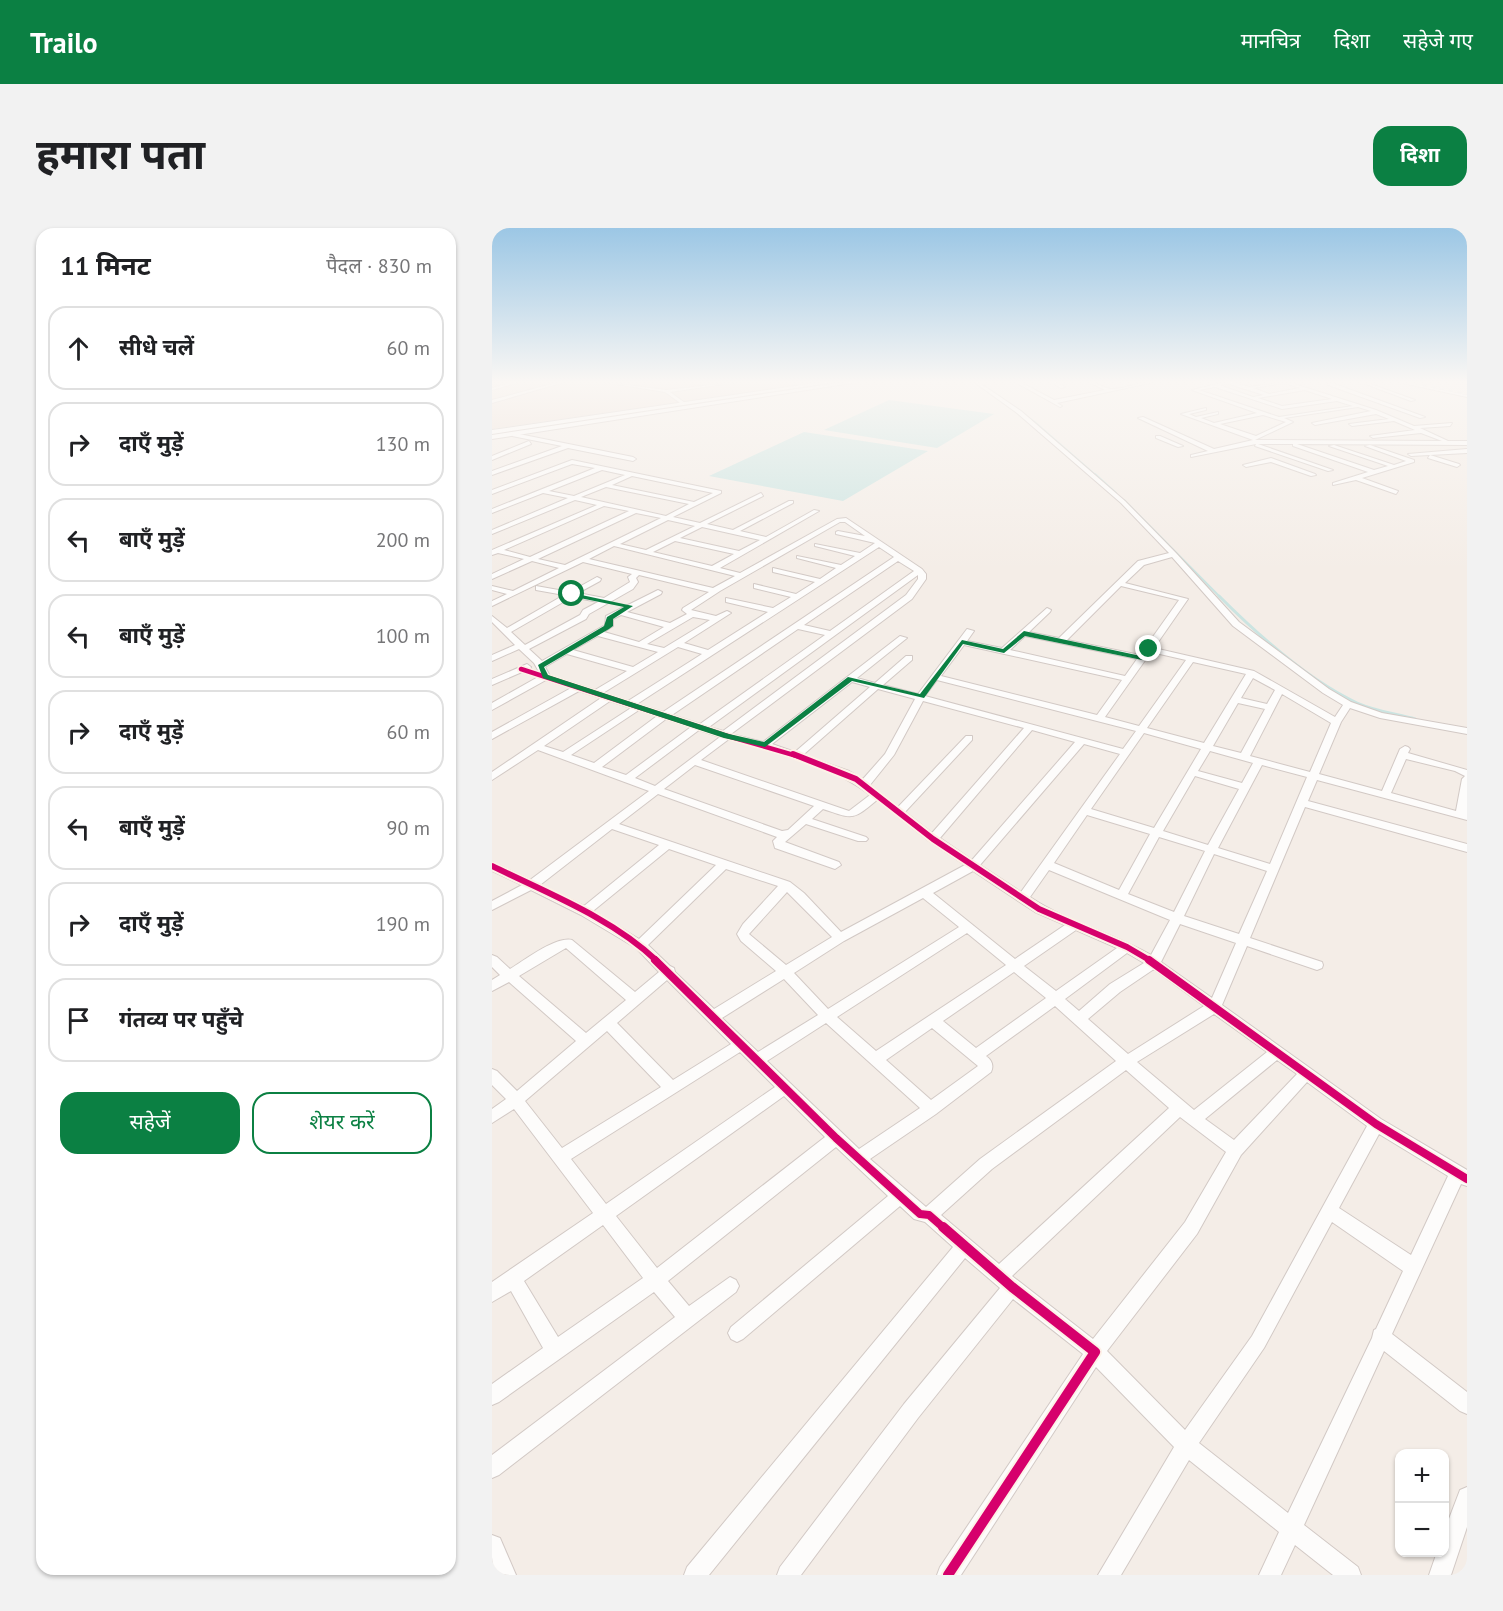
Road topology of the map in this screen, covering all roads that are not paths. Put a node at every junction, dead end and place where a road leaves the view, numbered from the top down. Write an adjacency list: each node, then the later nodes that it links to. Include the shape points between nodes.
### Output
1 (524, 445): 26 (street)
2 (557, 445): 13 (street)
3 (1057, 445): 75 (street, via 1109,489)
4 (1177, 445): 19 (street)
5 (1200, 445): 16 (street)
6 (1237, 445): 16 (street)
7 (1262, 445): 33 (street)
8 (1294, 445): 22 (street)
9 (1328, 445): 14 (street)
10 (1362, 445): 14 (street)
11 (1367, 445): 39 (street, via 1412,461)
12 (617, 446): 18 (street)
13 (566, 447): 18 (street); 23 (street)
14 (1343, 450): 22 (street); 39 (street)
15 (1467, 450): 17 (street)
16 (1213, 451): 19 (street)
17 (1441, 452): 21 (street); 32 (street)
18 (600, 453): 24 (street); 28 (street)
19 (1200, 454): 25 (street)
20 (1411, 454): 21 (street)
21 (1420, 454): 38 (street)
22 (1324, 455): 33 (street); 35 (street)
23 (544, 456): 27 (street); 44 (street)
24 (619, 456): 29 (street); 31 (street)
25 (1193, 456)
26 (492, 458)
27 (553, 458)
28 (583, 459)
29 (633, 459)
30 (562, 460): 34 (street)
31 (609, 460)
32 (1467, 460)
33 (1303, 461): 37 (street); 41 (street)
34 (572, 462): 40 (street); 47 (street)
35 (1351, 464): 41 (street); 42 (street)
36 (1246, 465): 37 (street, via 1269,460)
37 (1286, 465): 45 (street)
38 (1457, 465)
39 (1396, 467): 42 (street)
40 (602, 468): 43 (street); 51 (street)
41 (1330, 470): 45 (street)
42 (1376, 473): 46 (street)
43 (632, 474): 50 (street); 58 (street, via 719,492)
44 (492, 475): 47 (street)
45 (1312, 475): 48 (street)
46 (1357, 478): 48 (street); 53 (street)
47 (517, 482): 52 (street)
48 (1344, 482): 49 (street)
49 (1335, 484)
50 (605, 485): 55 (street); 58 (street)
51 (542, 491): 55 (street); 59 (street)
52 (492, 492)
53 (1396, 492)
54 (761, 495): 63 (street)
55 (573, 498): 57 (street); 64 (street)
56 (791, 502): 65 (street)
57 (603, 504): 61 (street); 72 (street)
58 (696, 504): 62 (street)
59 (492, 511)
60 (816, 511): 68 (street)
61 (635, 512): 62 (street); 79 (street)
62 (668, 519): 63 (street); 70 (street)
63 (702, 526): 65 (street); 67 (street)
64 (492, 532)
65 (734, 532): 68 (street)
66 (838, 533): 69 (street)
67 (675, 539): 73 (street); 74 (street)
68 (767, 539): 74 (street)
69 (878, 542): 76 (street); 77 (street); 87 (street, via 850,521 839,519)
70 (613, 544): 73 (street); 80 (street)
71 (818, 545): 76 (street)
72 (494, 551): 79 (street)
73 (647, 552): 83 (street)
74 (741, 554): 83 (street)
75 (1174, 554): 92 (street, via 1144,561); 151 (street, via 1246,632)
76 (861, 555): 82 (street)
77 (899, 557): 85 (street); 113 (street)
78 (799, 558): 82 (street)
79 (531, 559): 81 (street); 88 (street)
80 (580, 559): 81 (street); 86 (street)
81 (564, 567): 98 (street)
82 (842, 567): 91 (street)
83 (713, 569): 87 (street)
84 (776, 570): 91 (street)
85 (918, 571): 119 (street); 163 (street, via 922,577 909,597)
86 (637, 573): 96 (street, via 707,591); 102 (street, via 632,577 633,585)
87 (742, 576): 96 (street)
88 (492, 577)
89 (559, 577): 95 (street)
90 (597, 579): 99 (street)
91 (820, 581): 100 (street)
92 (1120, 584): 121 (street); 126 (street, via 1184,599)
93 (757, 586): 100 (street)
94 (492, 588): 98 (street)
95 (539, 588): 99 (street); 110 (street)
96 (719, 589): 109 (street, via 686,610)
97 (658, 592): 104 (street)
98 (512, 593): 103 (street)
99 (572, 594): 102 (street); 114 (street)
100 (797, 596): 106 (street)
101 (729, 600): 106 (street)
102 (605, 601): 104 (street); 125 (street, via 583,617)
103 (492, 604)
104 (630, 606): 107 (street)
105 (1047, 610): 118 (street)
106 (774, 611): 130 (street)
107 (620, 612): 112 (street); 117 (street)
108 (727, 613): 111 (street)
109 (692, 614): 111 (street); 112 (street)
110 (492, 617): 114 (street)
111 (717, 619): 123 (street)
112 (671, 626): 124 (street)
113 (797, 626): 119 (street); 155 (street)
114 (505, 629): 116 (street); 125 (street)
115 (970, 632): 122 (street)
116 (492, 633)
117 (597, 633): 124 (street); 127 (street)
118 (1024, 633): 121 (street); 129 (street)
119 (832, 634): 159 (street)
120 (903, 638): 141 (street)
121 (1061, 641): 133 (street)
122 (962, 642): 129 (street); 140 (street)
123 (676, 644): 128 (street); 130 (street)
124 (639, 645): 128 (street)
125 (522, 648): 131 (street); 135 (street)
126 (1149, 649): 133 (street); 134 (street)
127 (566, 651): 135 (street); 137 (street)
128 (664, 651): 137 (street)
129 (1004, 651): 142 (street)
130 (708, 653): 152 (street)
131 (492, 658)
132 (909, 658): 144 (street)
133 (1142, 658): 142 (street)
134 (1192, 658): 138 (street); 160 (street)
135 (539, 664): 136 (street); 139 (street)
136 (521, 669): 139 (street); 143 (street)
137 (634, 670): 147 (street)
138 (1251, 673): 146 (street); 150 (street)
139 (546, 676): 145 (street); 153 (street)
140 (934, 677): 148 (street); 156 (street)
141 (850, 679): 144 (street); 166 (street)
142 (1127, 679): 156 (street)
143 (492, 682)
144 (877, 686): 148 (street); 170 (street)
145 (578, 687): 147 (street); 162 (street)
146 (1280, 689): 154 (street); 157 (street)
147 (597, 693): 149 (street)
148 (921, 696): 158 (street); 182 (street, via 889,754)
149 (609, 697): 152 (street); 167 (street)
150 (1235, 699): 154 (street); 168 (street)
151 (1348, 704): 157 (street); 161 (street, via 1380,715)
152 (634, 705): 155 (street); 171 (street)
153 (492, 707)
154 (1270, 708): 172 (street)
155 (664, 716): 159 (street); 175 (street)
156 (1099, 719): 160 (street)
157 (1336, 722): 178 (street)
158 (1031, 726): 165 (street); 197 (street)
159 (700, 727): 163 (street); 181 (street)
160 (1143, 730): 168 (street); 169 (street)
161 (1467, 731)
162 (492, 736)
163 (725, 736): 166 (street); 173 (street)
164 (969, 738): 190 (street)
165 (1082, 740): 169 (street); 205 (street)
166 (765, 745): 170 (street)
167 (536, 746): 171 (street); 179 (street)
168 (1206, 747): 172 (street); 176 (street)
169 (1125, 752): 189 (street)
170 (797, 755): 182 (street, via 845,774)
171 (564, 756): 175 (street)
172 (1244, 757): 174 (street)
173 (694, 760): 184 (street); 188 (street)
174 (1259, 761): 178 (street); 183 (street)
175 (594, 768): 181 (street)
176 (1191, 772): 183 (street); 194 (street)
177 (1467, 774): 186 (street, via 1404,751)
178 (1314, 776): 186 (street); 187 (street)
179 (492, 777)
180 (1467, 779): 191 (street)
181 (626, 780): 184 (street)
182 (863, 786): 185 (street)
183 (1245, 787): 200 (street)
184 (654, 790): 193 (street); 195 (street)
185 (877, 795): 188 (street, via 854,814); 190 (street)
186 (1386, 795): 191 (street)
187 (1303, 803): 199 (street); 206 (street)
188 (821, 805): 192 (street)
189 (1084, 810): 194 (street); 202 (street)
190 (899, 812): 197 (street)
191 (1464, 816)
192 (804, 820): 195 (street); 196 (street)
193 (611, 825): 198 (street); 207 (street)
194 (1155, 833): 200 (street); 210 (street)
195 (787, 835): 204 (street, via 779,845)
196 (862, 839)
197 (933, 839): 205 (street)
198 (666, 845): 201 (street); 213 (street)
199 (1467, 848)
200 (1211, 850): 206 (street); 214 (street)
201 (724, 864): 208 (street); 219 (street)
202 (1046, 864): 210 (street); 211 (street)
203 (492, 866): 207 (street)
204 (835, 866)
205 (973, 866): 209 (street); 211 (street)
206 (1274, 869): 218 (street)
207 (530, 885): 212 (street); 213 (street)
208 (786, 885): 217 (street); 226 (street, via 743,934)
209 (925, 893): 216 (street); 217 (street)
210 (1121, 896): 214 (street)
211 (1023, 898): 215 (street)
212 (492, 906)
213 (585, 912): 219 (street)
214 (1176, 918): 218 (street); 222 (street)
215 (1075, 925): 220 (street); 223 (street)
216 (966, 927): 223 (street); 232 (street)
217 (840, 938): 226 (street)
218 (1244, 941): 224 (street); 231 (street)
219 (640, 945): 225 (street)
220 (1127, 947): 222 (street); 229 (street)
221 (492, 960): 227 (street)
222 (1154, 963): 231 (street); 234 (street, via 1115,988)
223 (1014, 965): 229 (street); 235 (street)
224 (1317, 965)
225 (669, 971): 230 (street); 233 (street)
226 (785, 972): 232 (street); 233 (street)
227 (509, 975): 228 (street); 230 (street, via 568,943); 237 (street)
228 (492, 986)
229 (1055, 998): 234 (street); 240 (street)
230 (635, 1000): 236 (street)
231 (1215, 1006): 239 (street); 243 (street)
232 (826, 1015): 241 (street); 242 (street)
233 (714, 1016): 238 (street)
234 (1079, 1019): 243 (street)
235 (932, 1020): 240 (street); 241 (street)
236 (608, 1023): 237 (street); 246 (street)
237 (586, 1041): 248 (street)
238 (741, 1044): 242 (street); 246 (street)
239 (1277, 1052): 244 (street); 252 (street)
240 (976, 1056): 250 (street, via 986,1068)
241 (876, 1059): 250 (street)
242 (758, 1060): 247 (street)
243 (1126, 1062): 249 (street); 262 (street, via 986,1164)
244 (1307, 1073): 253 (street); 255 (street)
245 (492, 1076): 248 (street)
246 (671, 1088): 256 (street)
247 (786, 1088): 254 (street); 261 (street)
248 (516, 1100): 251 (street); 256 (street)
249 (1179, 1108): 252 (street); 267 (street)
250 (931, 1109): 257 (street)
251 (492, 1117)
252 (1194, 1119): 255 (street)
253 (1376, 1124): 258 (street); 260 (street)
254 (836, 1138): 257 (street); 266 (street)
255 (1234, 1150): 274 (street, via 1191,1228)
256 (560, 1158): 261 (street)
257 (858, 1158): 259 (street)
258 (1462, 1176): 264 (street)
259 (900, 1196): 262 (street, via 920,1214); 271 (street)
260 (1329, 1210): 264 (street); 277 (street, via 1258,1341)
261 (605, 1215): 265 (street); 266 (street)
262 (929, 1215): 263 (street)
263 (964, 1246): 267 (street); 283 (street)
264 (1413, 1267): 272 (street)
265 (513, 1278): 269 (street); 273 (street)
266 (655, 1280): 270 (street); 273 (street)
267 (1006, 1282): 274 (street); 284 (street)
268 (730, 1286): 270 (street)
269 (492, 1293)
270 (688, 1318): 278 (street)
271 (737, 1333)
272 (1380, 1336): 276 (street); 280 (street)
273 (555, 1350): 275 (street)
274 (1095, 1352): 277 (street); 285 (street)
275 (492, 1395)
276 (1467, 1404)
277 (1185, 1445): 280 (street); 286 (street)
278 (492, 1468)
279 (1467, 1497): 289 (street)
280 (1290, 1528): 287 (street); 288 (street)
281 (492, 1546): 282 (street)
282 (505, 1575)
283 (695, 1575)
284 (788, 1575)
285 (948, 1575)
286 (1109, 1575)
287 (1270, 1575)
288 (1350, 1575)
289 (1440, 1575)

